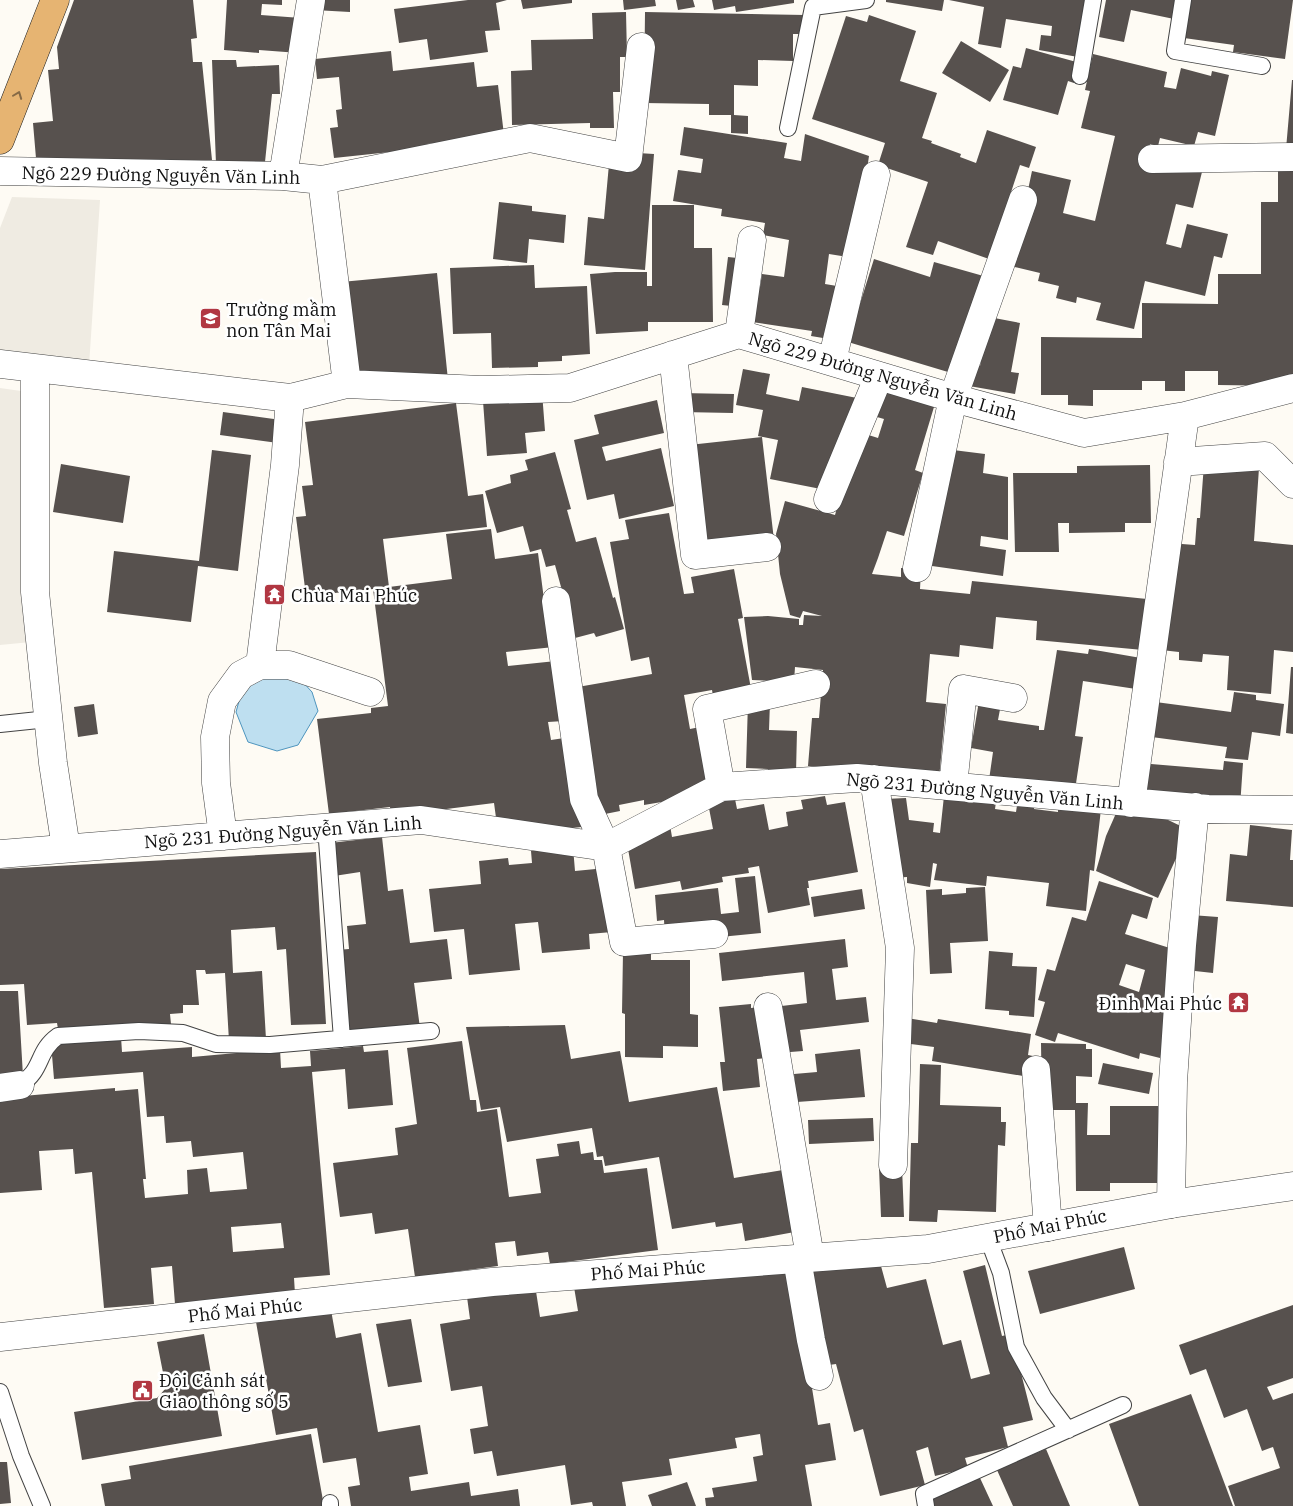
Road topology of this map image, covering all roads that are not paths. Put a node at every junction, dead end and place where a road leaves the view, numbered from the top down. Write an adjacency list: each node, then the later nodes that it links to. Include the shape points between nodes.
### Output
1 (55, 0): 10 (highway, one-way to 1)
2 (311, 0): 15 (street)
3 (866, 0): 9 (lane, via 813,7)
4 (1093, 0): 8 (lane)
5 (1183, 0): 7 (lane, via 1175,51)
6 (641, 47): 16 (street, Ngõ 229 Đường Nguyễn Văn Linh, via 628,158 530,138)
7 (1262, 66)
8 (1080, 76)
9 (788, 128)
10 (0, 140)
11 (1293, 157): 12 (street)
12 (1152, 159)
13 (0, 171): 15 (street, Ngõ 229 Đường Nguyễn Văn Linh)
14 (876, 175): 21 (street)
15 (283, 176): 16 (street, Ngõ 229 Đường Nguyễn Văn Linh)
16 (322, 180): 25 (street)
17 (1023, 200): 28 (street)
18 (752, 240): 19 (street)
19 (739, 334): 20 (street, Ngõ 229 Đường Nguyễn Văn Linh); 21 (street, Ngõ 229 Đường Nguyễn Văn Linh)
20 (673, 355): 25 (street, Ngõ 229 Đường Nguyễn Văn Linh, via 570,388 481,390); 33 (street, via 696,555)
21 (832, 361): 24 (street, Ngõ 229 Đường Nguyễn Văn Linh)
22 (0, 364): 23 (street)
23 (35, 369): 27 (street); 40 (street, via 35,592)
24 (878, 376): 28 (street, Ngõ 229 Đường Nguyễn Văn Linh); 32 (street)
25 (347, 384): 27 (street, Ngõ 229 Đường Nguyễn Văn Linh)
26 (1293, 388): 29 (street, Ngõ 229 Đường Nguyễn Văn Linh)
27 (290, 398): 36 (street, via 285,465)
28 (953, 398): 29 (street, Ngõ 229 Đường Nguyễn Văn Linh, via 1084,433); 34 (street)
29 (1185, 416): 30 (street)
30 (1178, 462): 31 (street, via 1265,456); 45 (street)
31 (1293, 484)
32 (828, 499)
33 (767, 547)
34 (917, 568)
35 (556, 601): 50 (street, via 584,799)
36 (260, 665): 38 (street, via 289,666); 49 (street, via 241,675 222,701 215,737 216,783)
37 (816, 684): 44 (street, via 707,709)
38 (370, 692)
39 (1013, 698): 43 (street, via 963,689)
40 (48, 719): 41 (lane); 51 (street)
41 (0, 724)
42 (874, 779): 43 (street, Ngõ 231 Đường Nguyễn Văn Linh); 44 (street, Ngõ 231 Đường Nguyễn Văn Linh); 59 (street, via 900,948)
43 (953, 786): 45 (street, Ngõ 231 Đường Nguyễn Văn Linh)
44 (721, 787): 50 (street, Ngõ 231 Đường Nguyễn Văn Linh)
45 (1131, 803): 46 (street, Ngõ 231 Đường Nguyễn Văn Linh)
46 (1202, 808): 47 (street, Ngõ 231 Đường Nguyễn Văn Linh); 61 (street, via 1182,945 1173,1082)
47 (1293, 810)
48 (326, 827): 49 (street, Ngõ 231 Đường Nguyễn Văn Linh); 50 (street, Ngõ 231 Đường Nguyễn Văn Linh, via 421,820); 56 (lane)
49 (223, 836): 51 (street, Ngõ 231 Đường Nguyễn Văn Linh)
50 (606, 847): 53 (street, via 624,942)
51 (66, 848): 52 (street, Ngõ 231 Đường Nguyễn Văn Linh)
52 (0, 854)
53 (714, 934)
54 (768, 1007): 64 (street)
55 (431, 1031): 56 (lane)
56 (342, 1039): 58 (lane, via 270,1045 216,1044 183,1034 139,1031 58,1036 42,1052 38,1069 30,1078)
57 (1036, 1070): 62 (street)
58 (10, 1086)
59 (893, 1166)
60 (1293, 1186): 61 (street, Phố Mai Phúc)
61 (1171, 1204): 62 (street, Phố Mai Phúc)
62 (1048, 1227): 63 (street, Phố Mai Phúc)
63 (988, 1238): 64 (street, Phố Mai Phúc, via 928,1249); 69 (lane, via 1001,1273 1016,1347 1044,1398)
64 (804, 1258): 65 (street, Phố Mai Phúc, via 492,1282); 66 (street, via 811,1340)
65 (0, 1337)
66 (819, 1376)
67 (0, 1392): 70 (lane)
68 (1123, 1405): 69 (lane)
69 (1068, 1430): 71 (lane, via 924,1494)
70 (42, 1506)
71 (926, 1506)

